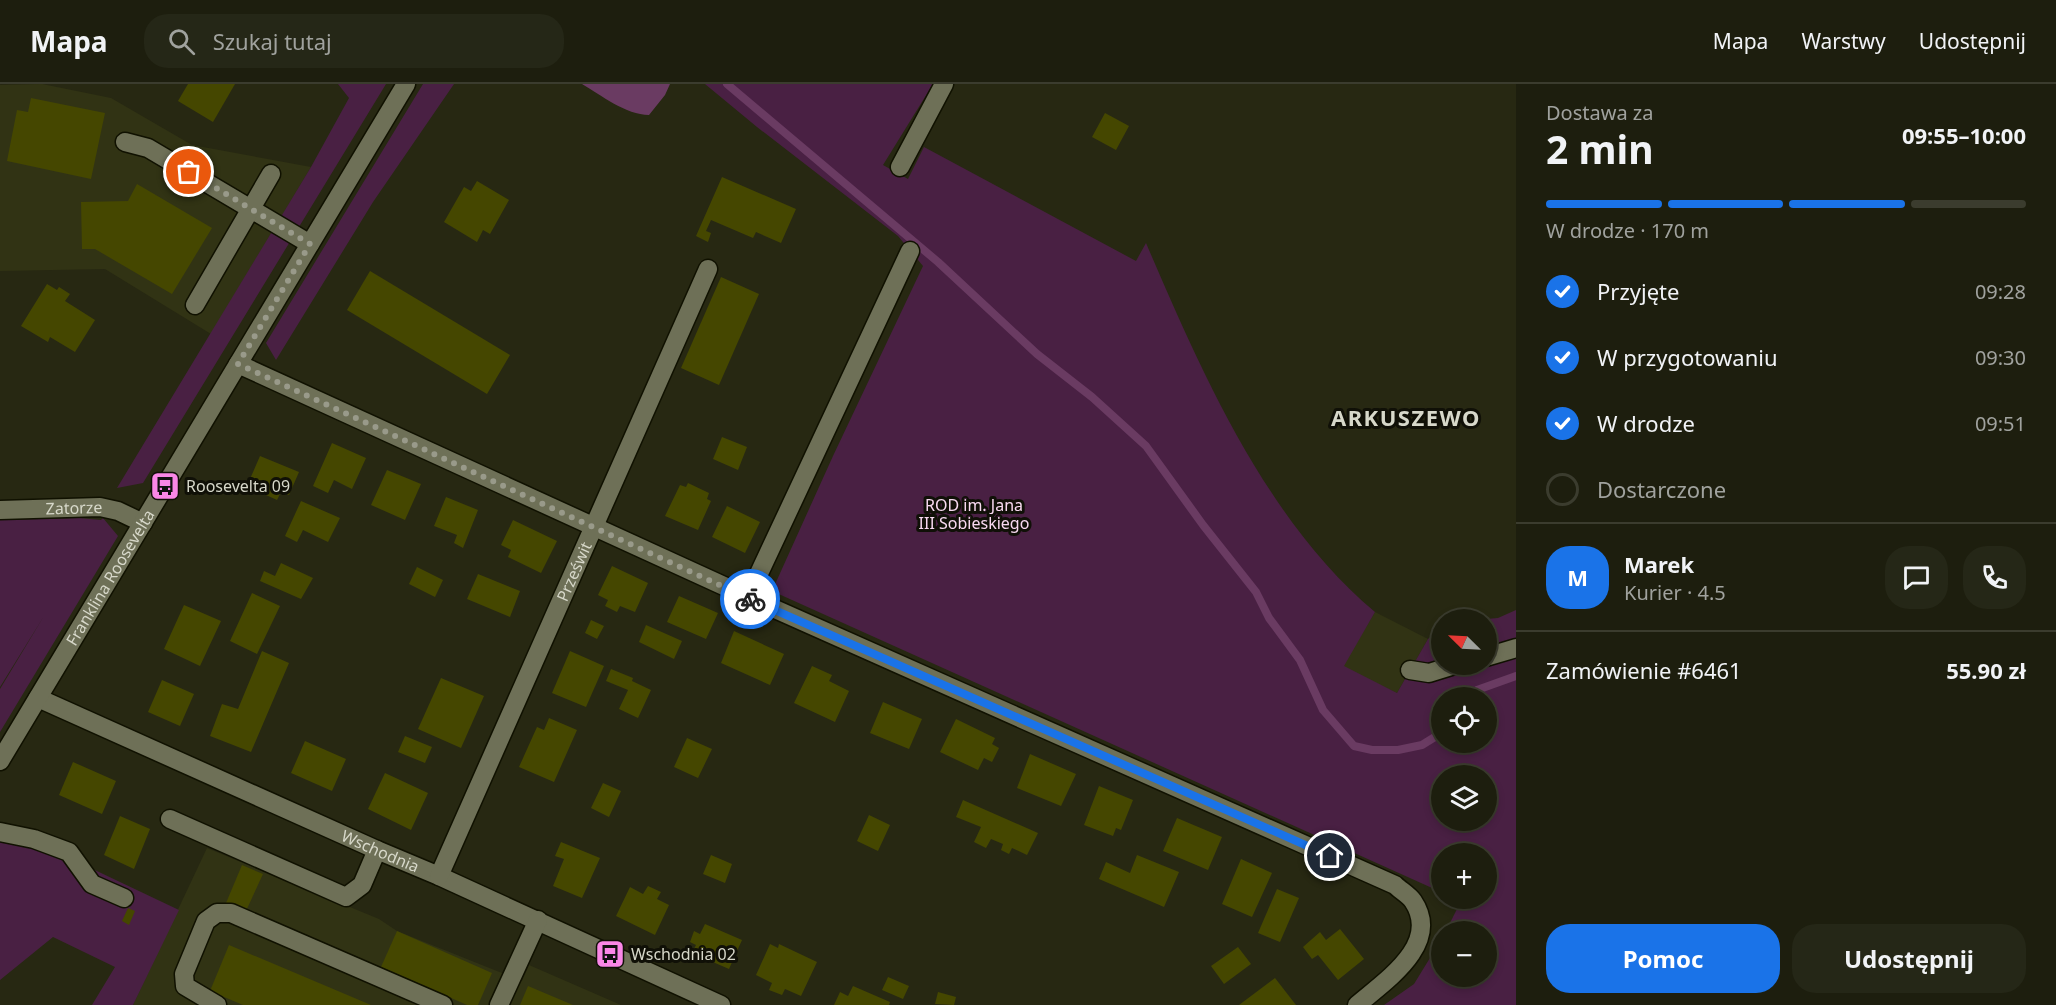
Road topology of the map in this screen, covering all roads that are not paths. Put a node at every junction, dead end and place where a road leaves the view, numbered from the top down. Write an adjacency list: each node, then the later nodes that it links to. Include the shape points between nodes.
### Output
1 (406, 84): 7 (street, Franklina Roosevelta)
2 (944, 84): 4 (street)
3 (125, 142): 6 (street, via 148,148)
4 (900, 167)
5 (271, 174): 6 (street)
6 (251, 207): 7 (street); 10 (street)
7 (310, 244): 11 (street, Franklina Roosevelta)
8 (910, 251): 15 (street)
9 (708, 268): 14 (street, Prześwit)
10 (195, 305)
11 (238, 364): 13 (street, Franklina Roosevelta); 14 (street)
12 (0, 510): 13 (street, Zatorze, via 100,507)
13 (143, 523): 20 (street, Franklina Roosevelta)
14 (595, 527): 15 (street); 25 (street, Prześwit)
15 (748, 597): 32 (street, via 1395,885 1412,900 1421,922 1416,948 1400,968)
16 (1516, 648): 17 (street)
17 (1497, 654)
18 (1410, 670): 19 (street)
19 (1431, 672)
20 (38, 698): 21 (street, Franklina Roosevelta); 24 (street, Wschodnia)
21 (0, 761)
22 (170, 819): 24 (street, via 346,897 362,885)
23 (0, 832): 26 (street, via 69,852 92,884)
24 (377, 850): 25 (street, Wschodnia)
25 (439, 876): 27 (street, Wschodnia)
26 (124, 898)
27 (538, 920): 30 (street); 31 (street, Wschodnia)
28 (217, 1005): 29 (street, via 185,986 184,974 206,921 217,913 231,913)
29 (443, 1005)
30 (500, 1005)
31 (721, 1005)
32 (1357, 1005)

